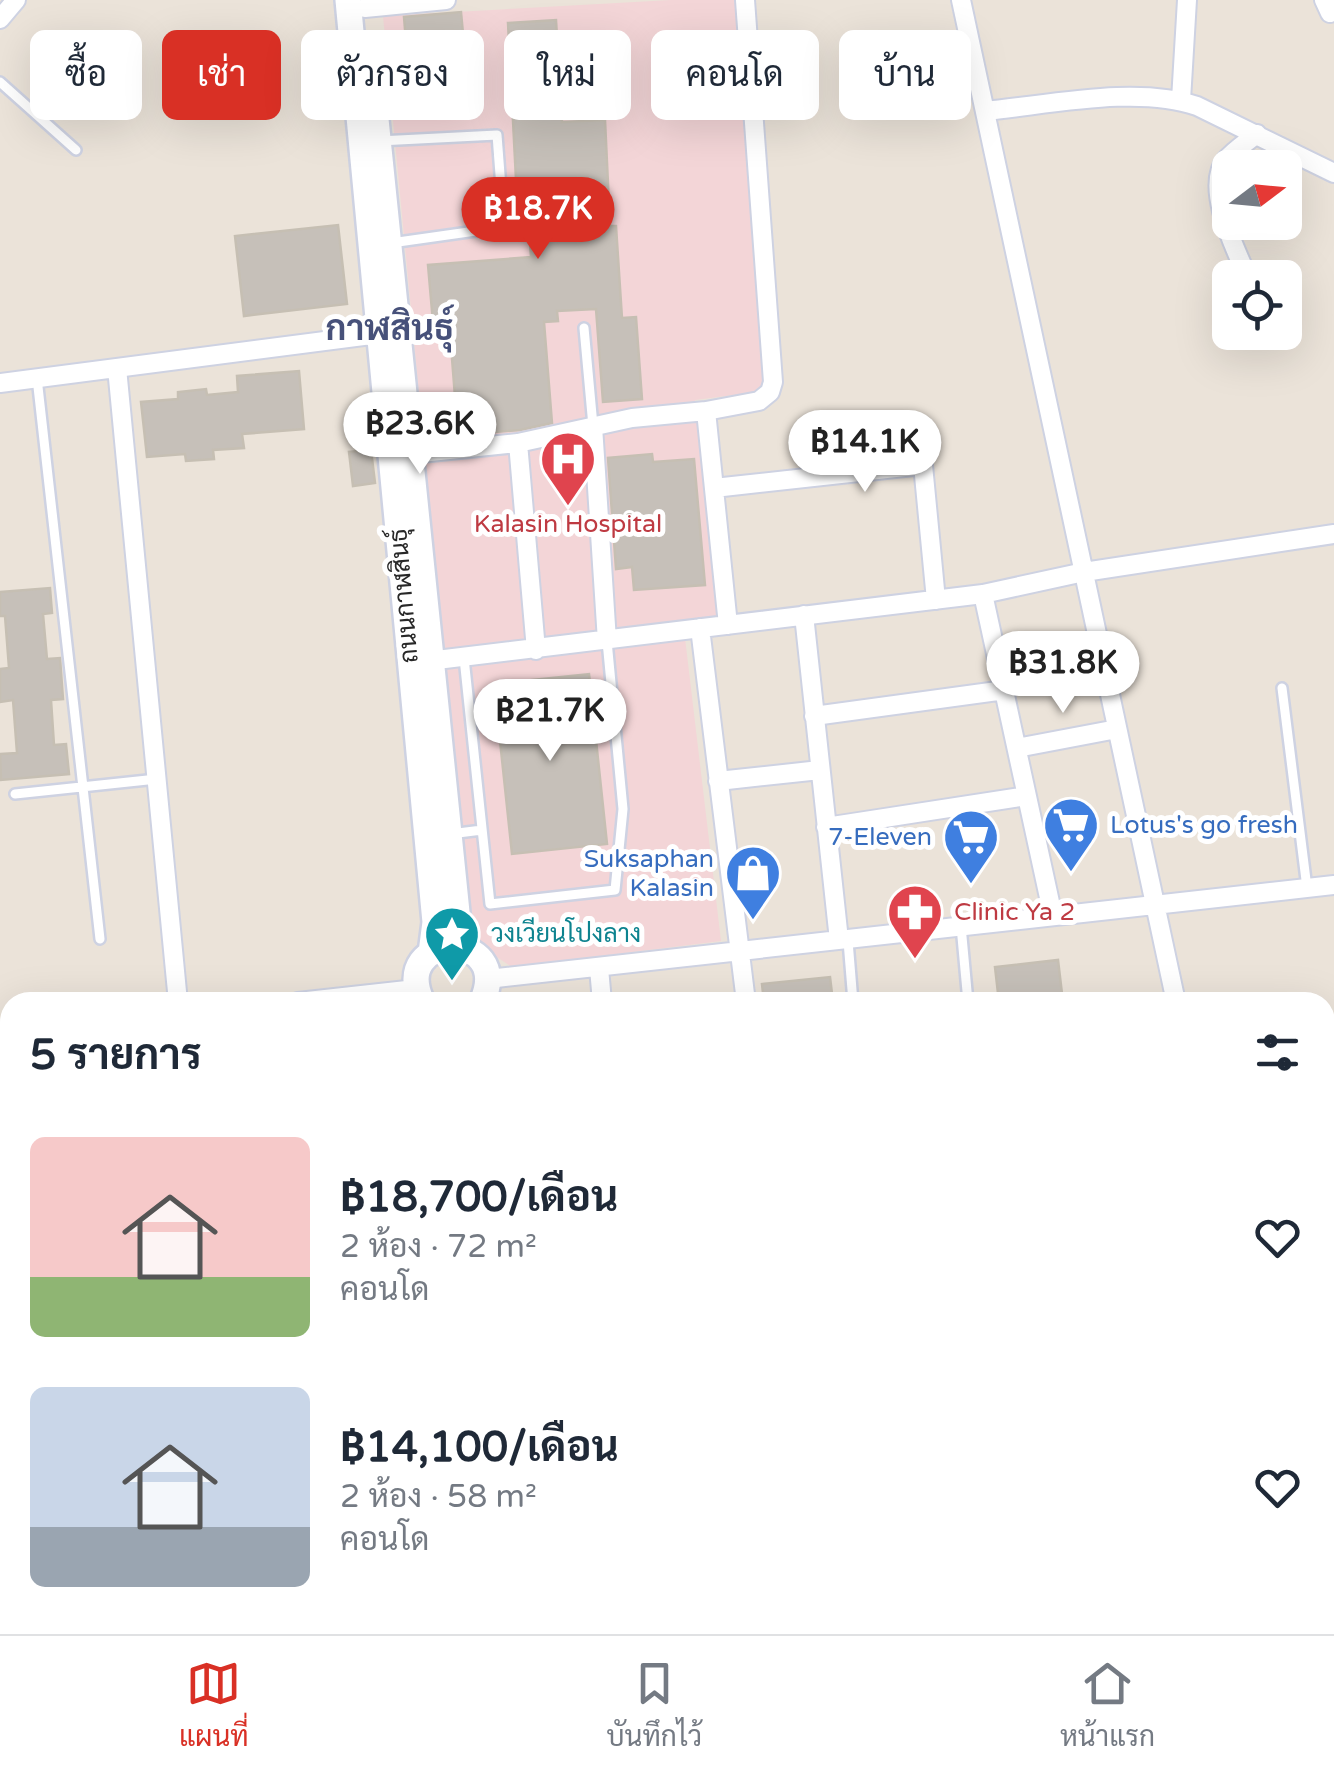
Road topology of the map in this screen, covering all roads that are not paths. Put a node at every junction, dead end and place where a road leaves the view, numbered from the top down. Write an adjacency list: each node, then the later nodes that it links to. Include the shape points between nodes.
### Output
1 (16, 0): 7 (street)
2 (446, 0): 6 (street)
3 (745, 0): 22 (street, via 773,382 758,401)
4 (961, 0): 10 (street)
5 (1187, 0): 9 (street)
6 (359, 3): 12 (main road, ถนนกาฬสินธุ์)
7 (0, 20)
8 (0, 82): 13 (lane)
9 (1182, 100): 10 (street, via 1110,98); 11 (street)
10 (984, 111): 28 (street)
11 (1257, 134): 14 (street); 16 (street, via 1223,162 1219,182 1224,223)
12 (370, 141): 15 (main road, ถนนกาฬสินธุ์); 15 (lane, via 497,135 504,227)
13 (76, 150)
14 (1334, 172)
15 (380, 244): 18 (main road, ถนนกาฬสินธุ์); 25 (main road, ถนนกาฬสินธุ์)
16 (1240, 260)
17 (584, 328): 23 (lane)
18 (379, 334): 19 (street); 37 (main road, ถนนกาฬสินธุ์)
19 (117, 368): 20 (street); 44 (street)
20 (38, 378): 21 (street); 46 (lane)
21 (0, 384)
22 (706, 411): 23 (street); 26 (street)
23 (593, 426): 24 (street); 34 (street)
24 (518, 444): 25 (street); 35 (street)
25 (412, 454): 37 (main road, ถนนกาฬสินธุ์)
26 (714, 488): 30 (street, via 922,465); 32 (street)
27 (1334, 534): 28 (street)
28 (1084, 572): 29 (street); 41 (street)
29 (983, 594): 30 (street); 39 (street)
30 (936, 600): 31 (street)
31 (804, 615): 32 (street); 40 (street)
32 (728, 624): 33 (street)
33 (700, 628): 34 (street); 45 (street)
34 (607, 641): 35 (street); 50 (lane, via 623,808 615,890 490,904)
35 (536, 650): 36 (street)
36 (464, 658): 37 (street); 50 (lane)
37 (421, 662): 51 (main road, ถนนกาฬสินธุ์); 61 (main road, ถนนกาฬสินธุ์)
38 (1282, 688): 53 (lane)
39 (1004, 690): 40 (street); 42 (street)
40 (814, 716): 43 (street)
41 (1117, 730): 42 (street); 54 (street)
42 (1017, 748): 48 (street)
43 (820, 770): 45 (street); 49 (street)
44 (156, 779): 46 (lane); 64 (street)
45 (718, 781): 60 (street)
46 (83, 786): 47 (lane); 57 (lane)
47 (15, 794)
48 (1027, 796): 49 (street); 55 (street)
49 (826, 826): 58 (street)
50 (482, 830): 51 (lane)
51 (449, 834): 59 (main road, ถนนกาฬสินธุ์, via 458,922)
52 (1334, 885): 53 (street)
53 (1307, 888): 54 (street)
54 (1155, 906): 55 (street); 70 (street)
55 (1053, 916): 56 (street)
56 (961, 926): 58 (street); 69 (lane)
57 (100, 939)
58 (843, 939): 60 (street); 68 (lane)
59 (468, 950): 61 (main road); 63 (main road, ถนนกาฬสินธุ์, via 482,963)
60 (740, 952): 62 (street); 67 (street)
61 (432, 953): 65 (main road, via 420,966)
62 (599, 968): 63 (street); 66 (street)
63 (485, 991)
64 (177, 992)
65 (419, 992)
66 (601, 992)
67 (745, 992)
68 (852, 992)
69 (967, 992)
70 (1174, 992)

